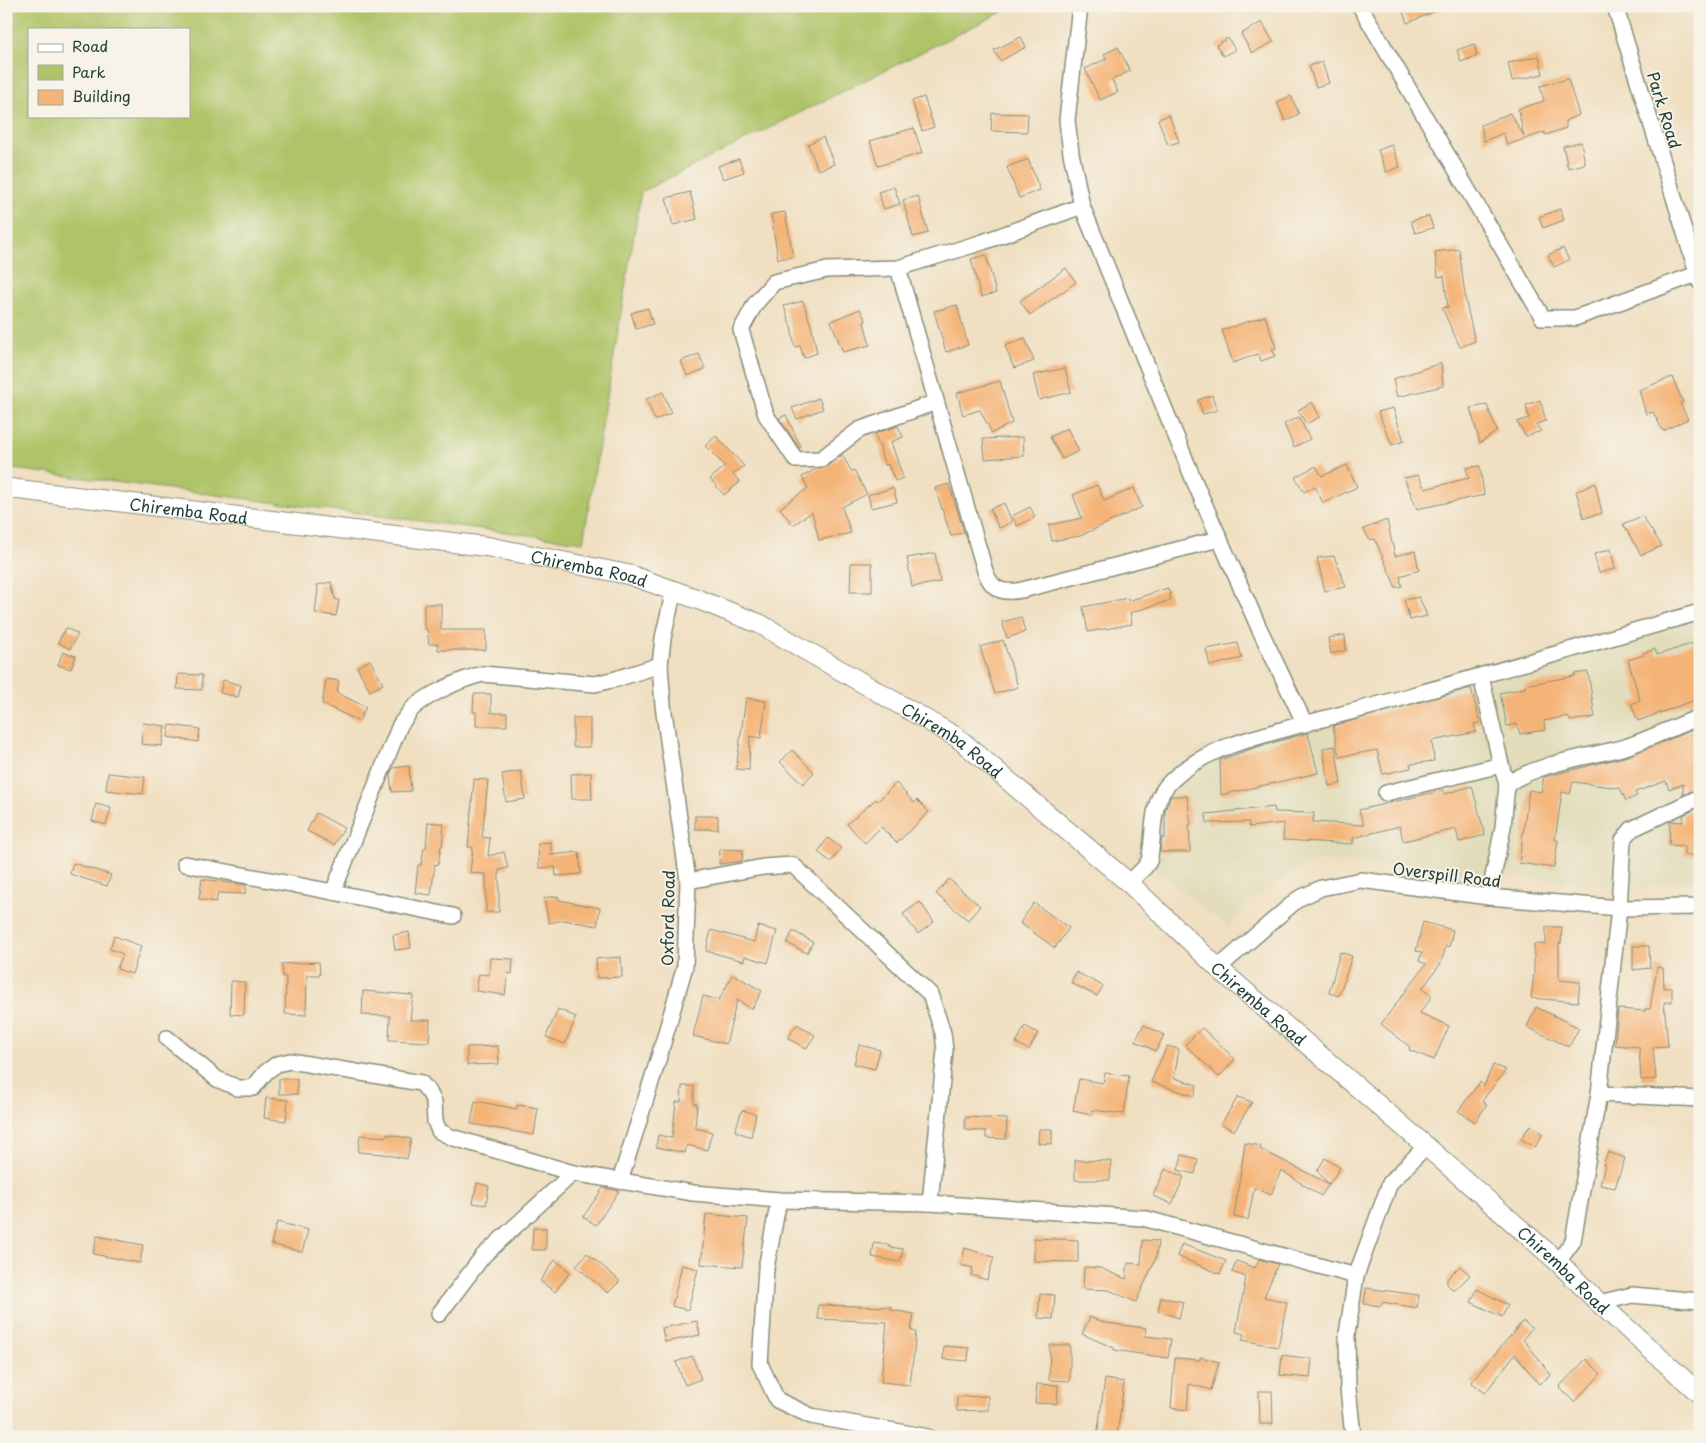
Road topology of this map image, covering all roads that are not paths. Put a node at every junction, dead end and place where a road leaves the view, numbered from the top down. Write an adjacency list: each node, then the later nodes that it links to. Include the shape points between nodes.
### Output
1 (1080, 6): 4 (street, via 1067,120)
2 (1360, 6): 6 (street, via 1543,318 1575,318)
3 (1615, 6): 6 (street, Park Road)
4 (1082, 206): 5 (street, via 983,242); 9 (street)
5 (898, 268): 7 (street); 7 (street, via 827,270 774,282 755,304 741,330 766,414 796,460 821,459 859,430)
6 (1698, 278)
7 (936, 402): 9 (street, via 984,571 988,581 997,589 1004,592 1022,590)
8 (6, 488): 10 (main road, Chiremba Road, via 490,547 630,575)
9 (1219, 539): 15 (street)
10 (674, 590): 12 (street, Oxford Road); 22 (main road, Chiremba Road, via 760,624 958,738)
11 (1700, 612): 13 (street)
12 (660, 665): 21 (street, Oxford Road); 23 (street, via 595,684 483,674 429,697 412,709 400,725)
13 (1482, 676): 15 (street); 16 (street)
14 (1700, 717): 17 (street, via 1626,746 1536,770)
15 (1305, 724): 22 (street, via 1217,750 1188,766 1172,780 1157,800 1149,861)
16 (1501, 765): 17 (street); 18 (street)
17 (1508, 784): 24 (street)
18 (1386, 793)
19 (1700, 797): 26 (street, via 1632,829 1622,840)
20 (185, 864): 23 (street)
21 (688, 881): 34 (street, Oxford Road, via 685,966); 36 (street, via 763,867 793,865 930,994 945,1050)
22 (1129, 883): 28 (main road, Chiremba Road)
23 (333, 892): 27 (street)
24 (1489, 897): 26 (street, Overspill Road); 28 (street, Overspill Road, via 1361,880 1321,888 1298,899)
25 (1700, 907): 26 (street, Overspill Road)
26 (1619, 908): 30 (street)
27 (453, 916)
28 (1218, 968): 32 (main road, Chiremba Road)
29 (167, 1038): 33 (street, via 217,1079 238,1088 253,1088 266,1072 277,1064 290,1061 421,1083 434,1102 439,1131)
30 (1600, 1094): 31 (street); 37 (street, via 1574,1241)
31 (1700, 1099)
32 (1426, 1146): 37 (main road, Chiremba Road); 38 (street, via 1390,1184)
33 (573, 1173): 34 (street); 41 (street, via 483,1256)
34 (620, 1181): 35 (street, via 693,1193)
35 (779, 1200): 36 (street); 43 (street, via 766,1268 760,1364 777,1400 811,1416)
36 (930, 1203): 38 (street, via 1143,1218)
37 (1558, 1262): 40 (main road, Chiremba Road)
38 (1356, 1276): 44 (street, via 1347,1334)
39 (1700, 1301): 40 (street, via 1632,1294)
40 (1600, 1303): 42 (main road, Chiremba Road)
41 (439, 1314)
42 (1700, 1394)
43 (928, 1437)
44 (1353, 1437)

